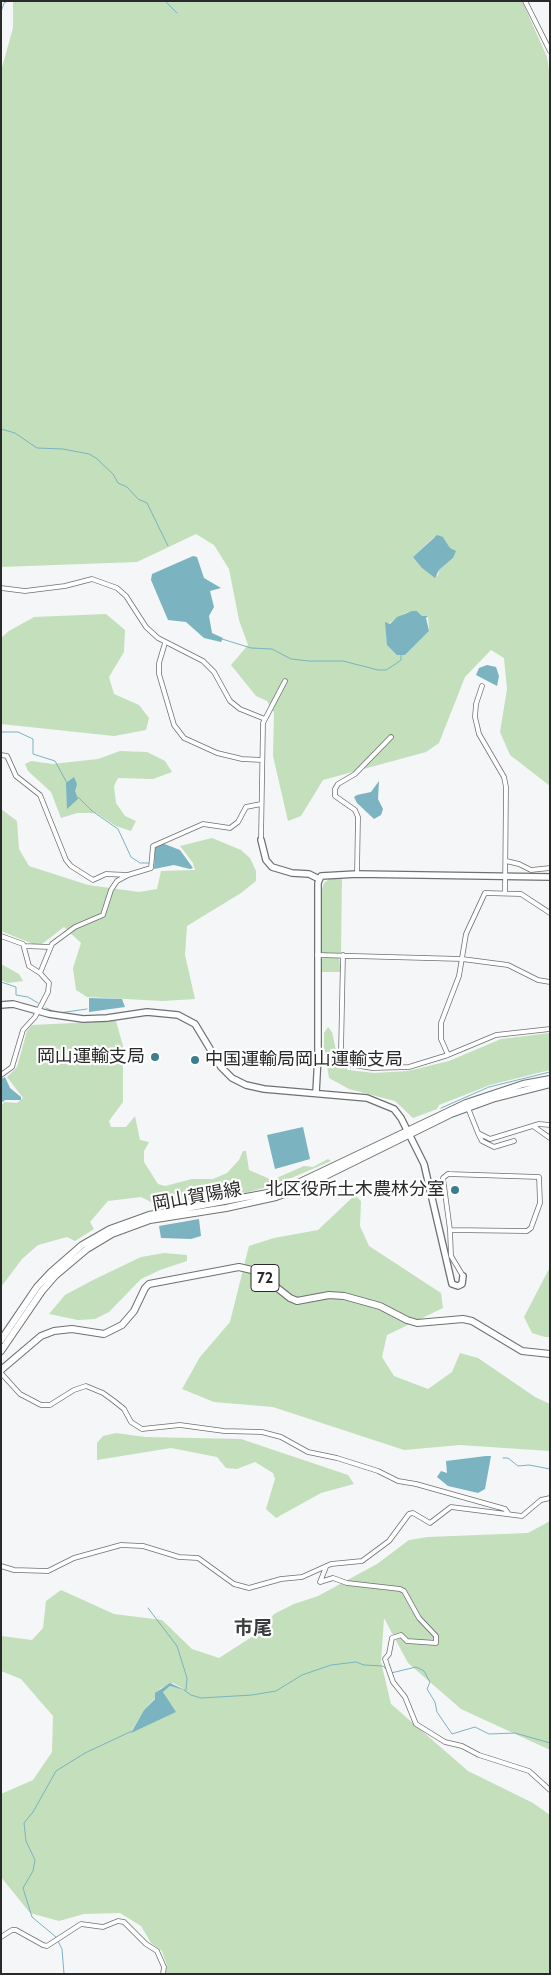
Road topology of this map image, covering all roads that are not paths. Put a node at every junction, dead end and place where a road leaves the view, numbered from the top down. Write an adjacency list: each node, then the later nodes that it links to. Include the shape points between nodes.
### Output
1 (525, 1): 2 (street)
2 (550, 51)
3 (1, 588): 4 (street, via 25,592 85,580 102,582 126,596 146,627)
4 (165, 643): 7 (street, via 204,660 230,700 240,709); 10 (street, via 159,674 174,726 184,738 216,753)
5 (286, 681): 7 (street)
6 (482, 686): 13 (street, via 476,717 479,734 504,777)
7 (265, 719): 10 (street)
8 (390, 736): 15 (street, via 355,774 335,789 338,800 355,810 358,817)
9 (1, 755): 16 (street, via 7,756 16,776 40,795 71,866 93,880 106,874)
10 (262, 760): 11 (street)
11 (261, 804): 12 (street); 16 (street, via 246,807 238,822 230,828 203,824 157,843 151,849 151,868)
12 (261, 840): 19 (street, via 266,860 272,867)
13 (506, 862): 14 (street, via 532,870); 17 (street)
14 (550, 868)
15 (357, 874): 17 (street); 19 (street, via 325,874)
16 (128, 875): 24 (street, via 113,885 103,915 75,926)
17 (506, 877): 18 (street); 20 (street)
18 (550, 878)
19 (319, 879): 25 (street)
20 (505, 892): 21 (street, via 521,894); 27 (street, via 485,893 466,934)
21 (550, 913)
22 (1, 936): 23 (street, via 12,938)
23 (24, 946): 24 (street); 28 (street, via 29,966)
24 (50, 947): 28 (street)
25 (317, 955): 26 (street); 37 (street)
26 (343, 955): 27 (street); 33 (street, via 343,1060 357,1066 394,1068 425,1064)
27 (462, 959): 29 (street, via 508,966); 33 (street, via 441,1023 441,1039)
28 (40, 973): 31 (street, via 49,983 49,988)
29 (550, 982)
30 (1, 1005): 31 (street, via 14,1004)
31 (37, 1012): 34 (street, via 23,1030 12,1067); 37 (street, via 83,1019 147,1012 183,1016 195,1024 221,1068 238,1081 255,1088)
32 (550, 1029): 33 (street, via 496,1035)
33 (448, 1055)
34 (1, 1075)
35 (550, 1079): 41 (main road, 岡山賀陽線, via 466,1103)
36 (550, 1084): 38 (main road, 岡山賀陽線, via 523,1089)
37 (316, 1093): 41 (street, via 368,1098 385,1104 398,1112)
38 (468, 1108): 41 (main road, 岡山賀陽線); 42 (street)
39 (550, 1125): 40 (street)
40 (532, 1126): 42 (street, via 490,1139); 43 (street)
41 (409, 1133): 46 (street, via 424,1164 452,1284 462,1284); 47 (main road, 岡山賀陽線, via 273,1192 149,1215 103,1232 74,1251 51,1272); 48 (main road, 岡山賀陽線, via 303,1187 226,1208 150,1220 112,1234 87,1249 55,1276)
42 (478, 1133): 44 (street, via 482,1141 494,1147)
43 (550, 1138)
44 (514, 1141)
45 (450, 1230): 45 (street, via 529,1230 540,1203 539,1177 444,1175 444,1199); 46 (street, via 451,1256)
46 (463, 1276)
47 (1, 1340)
48 (1, 1351)
49 (550, 1354): 50 (main road, 72, via 522,1351 463,1319 417,1323 380,1306 344,1296 329,1295 297,1301 256,1271 239,1267 149,1284 122,1325 104,1334 72,1329 41,1336)
50 (1, 1372): 52 (street, via 20,1394 41,1406 50,1405 86,1386 114,1401 124,1409 131,1422 142,1429 180,1425 262,1432 308,1452 378,1471 398,1481 505,1509)
51 (550, 1498): 52 (street, via 542,1500 526,1514)
52 (508, 1513): 54 (street, via 451,1506 430,1524 413,1513 409,1514 389,1542 370,1556 358,1562)
53 (1, 1566): 54 (street, via 14,1570 48,1571 74,1558 125,1545 143,1546 179,1557 198,1558 244,1588 302,1577)
54 (326, 1566): 55 (street, via 320,1582 333,1578 404,1591 419,1618 436,1636 436,1643 407,1641 401,1635 392,1638 385,1658 393,1682 405,1697 416,1724 445,1742 529,1771)
55 (550, 1790)
56 (1, 1937): 57 (street, via 12,1930 43,1946 81,1924 103,1927 124,1922 160,1955)
57 (163, 1974)

